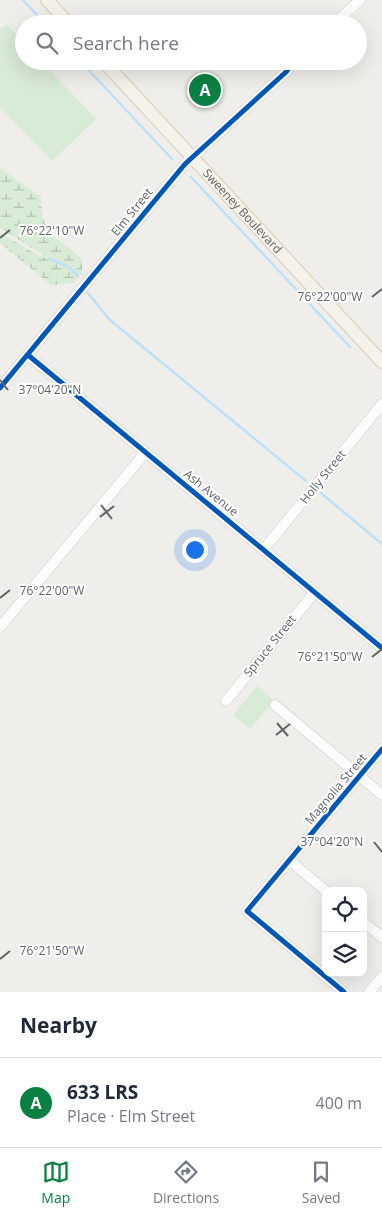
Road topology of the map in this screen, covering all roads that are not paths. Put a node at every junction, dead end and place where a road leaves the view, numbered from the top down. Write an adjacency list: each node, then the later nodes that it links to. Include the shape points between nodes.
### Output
1 (47, 0): 3 (main road)
2 (360, 0): 4 (street)
3 (61, 15)
4 (344, 15)
5 (111, 70): 7 (main road, Sweeney Boulevard)
6 (287, 70): 7 (street, Elm Street)
7 (192, 157): 8 (street, Elm Street); 9 (main road, Sweeney Boulevard)
8 (28, 355): 10 (street, Elm Street); 12 (street, Ash Avenue)
9 (382, 362)
10 (0, 388)
11 (382, 404): 13 (street, Holly Street)
12 (145, 453): 13 (street, Ash Avenue); 15 (street)
13 (264, 549): 14 (street, Ash Avenue)
14 (315, 592): 16 (street, Ash Avenue); 17 (street, Spruce Street)
15 (1, 622)
16 (382, 648)
17 (226, 701)
18 (275, 705): 20 (street)
19 (382, 749): 20 (street, Magnolia Street)
20 (360, 776): 21 (street); 22 (street, Magnolia Street)
21 (382, 795)
22 (289, 860): 23 (street); 27 (street, Magnolia Street, via 247,911)
23 (322, 888)
24 (367, 925): 25 (street)
25 (382, 937)
26 (382, 977): 28 (street)
27 (344, 992)
28 (369, 992)

